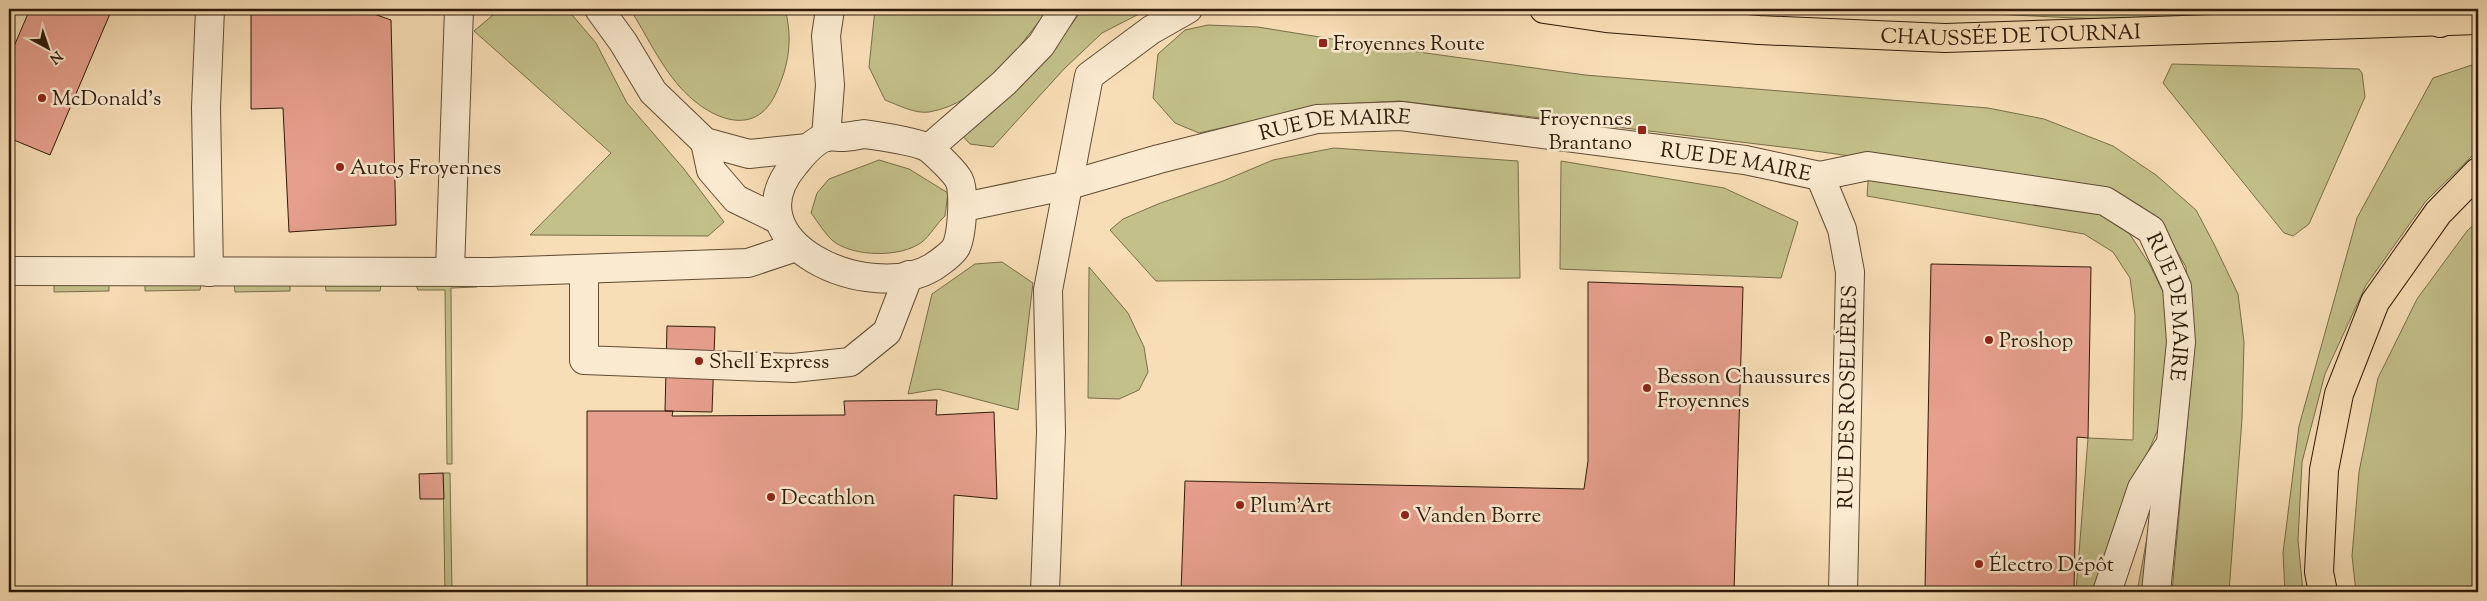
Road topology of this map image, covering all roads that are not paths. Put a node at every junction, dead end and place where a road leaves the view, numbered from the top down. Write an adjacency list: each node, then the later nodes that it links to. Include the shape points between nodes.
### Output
1 (210, 9): 24 (street, via 206,107)
2 (459, 9): 22 (street)
3 (599, 9): 12 (street, via 653,92)
4 (809, 9): 11 (street)
5 (830, 9): 11 (street)
6 (1064, 9): 14 (street, via 1040,44 1010,76)
7 (1188, 9): 17 (street, via 1151,30 1089,76)
8 (1544, 9): 9 (main road, CHAUSSÉE DE TOURNAI, via 1606,18 1758,30 1945,38)
9 (2446, 16): 10 (main road, CHAUSSÉE DE TOURNAI)
10 (2478, 20)
11 (826, 36): 13 (street, via 830,85)
12 (705, 142): 13 (street, via 749,154); 19 (street, via 711,170 736,200)
13 (817, 143): 14 (street, via 864,134); 19 (street, via 784,177 778,201)
14 (929, 148): 18 (street, via 959,180)
15 (2478, 172): 31 (main road, via 2438,213 2375,302 2339,394 2324,470 2319,572)
16 (1820, 176): 17 (street, RUE DE MAIRE, via 1745,160 1401,116 1317,119); 26 (street, RUE DE MAIRE, via 1868,166 2105,201 2151,230 2177,286 2181,342); 28 (street, RUE DES ROSELIÈRES, via 1842,229 1850,272)
17 (1069, 185): 18 (street, RUE DE MAIRE); 27 (street, via 1048,290 1051,432)
18 (964, 207): 25 (street, via 956,247 933,267)
19 (779, 220): 20 (street)
20 (796, 247): 21 (street, via 748,263); 25 (street, via 834,269 860,277 881,279)
21 (584, 269): 22 (street); 25 (street, via 584,360 792,368 850,362 887,332)
22 (450, 270): 24 (street)
23 (9, 271): 24 (street)
24 (209, 272)
25 (909, 275)
26 (2171, 444): 29 (street, via 2142,488); 30 (street, RUE DE MAIRE)
27 (1045, 592)
28 (1843, 592)
29 (2107, 592)
30 (2156, 592)
31 (2323, 592)

